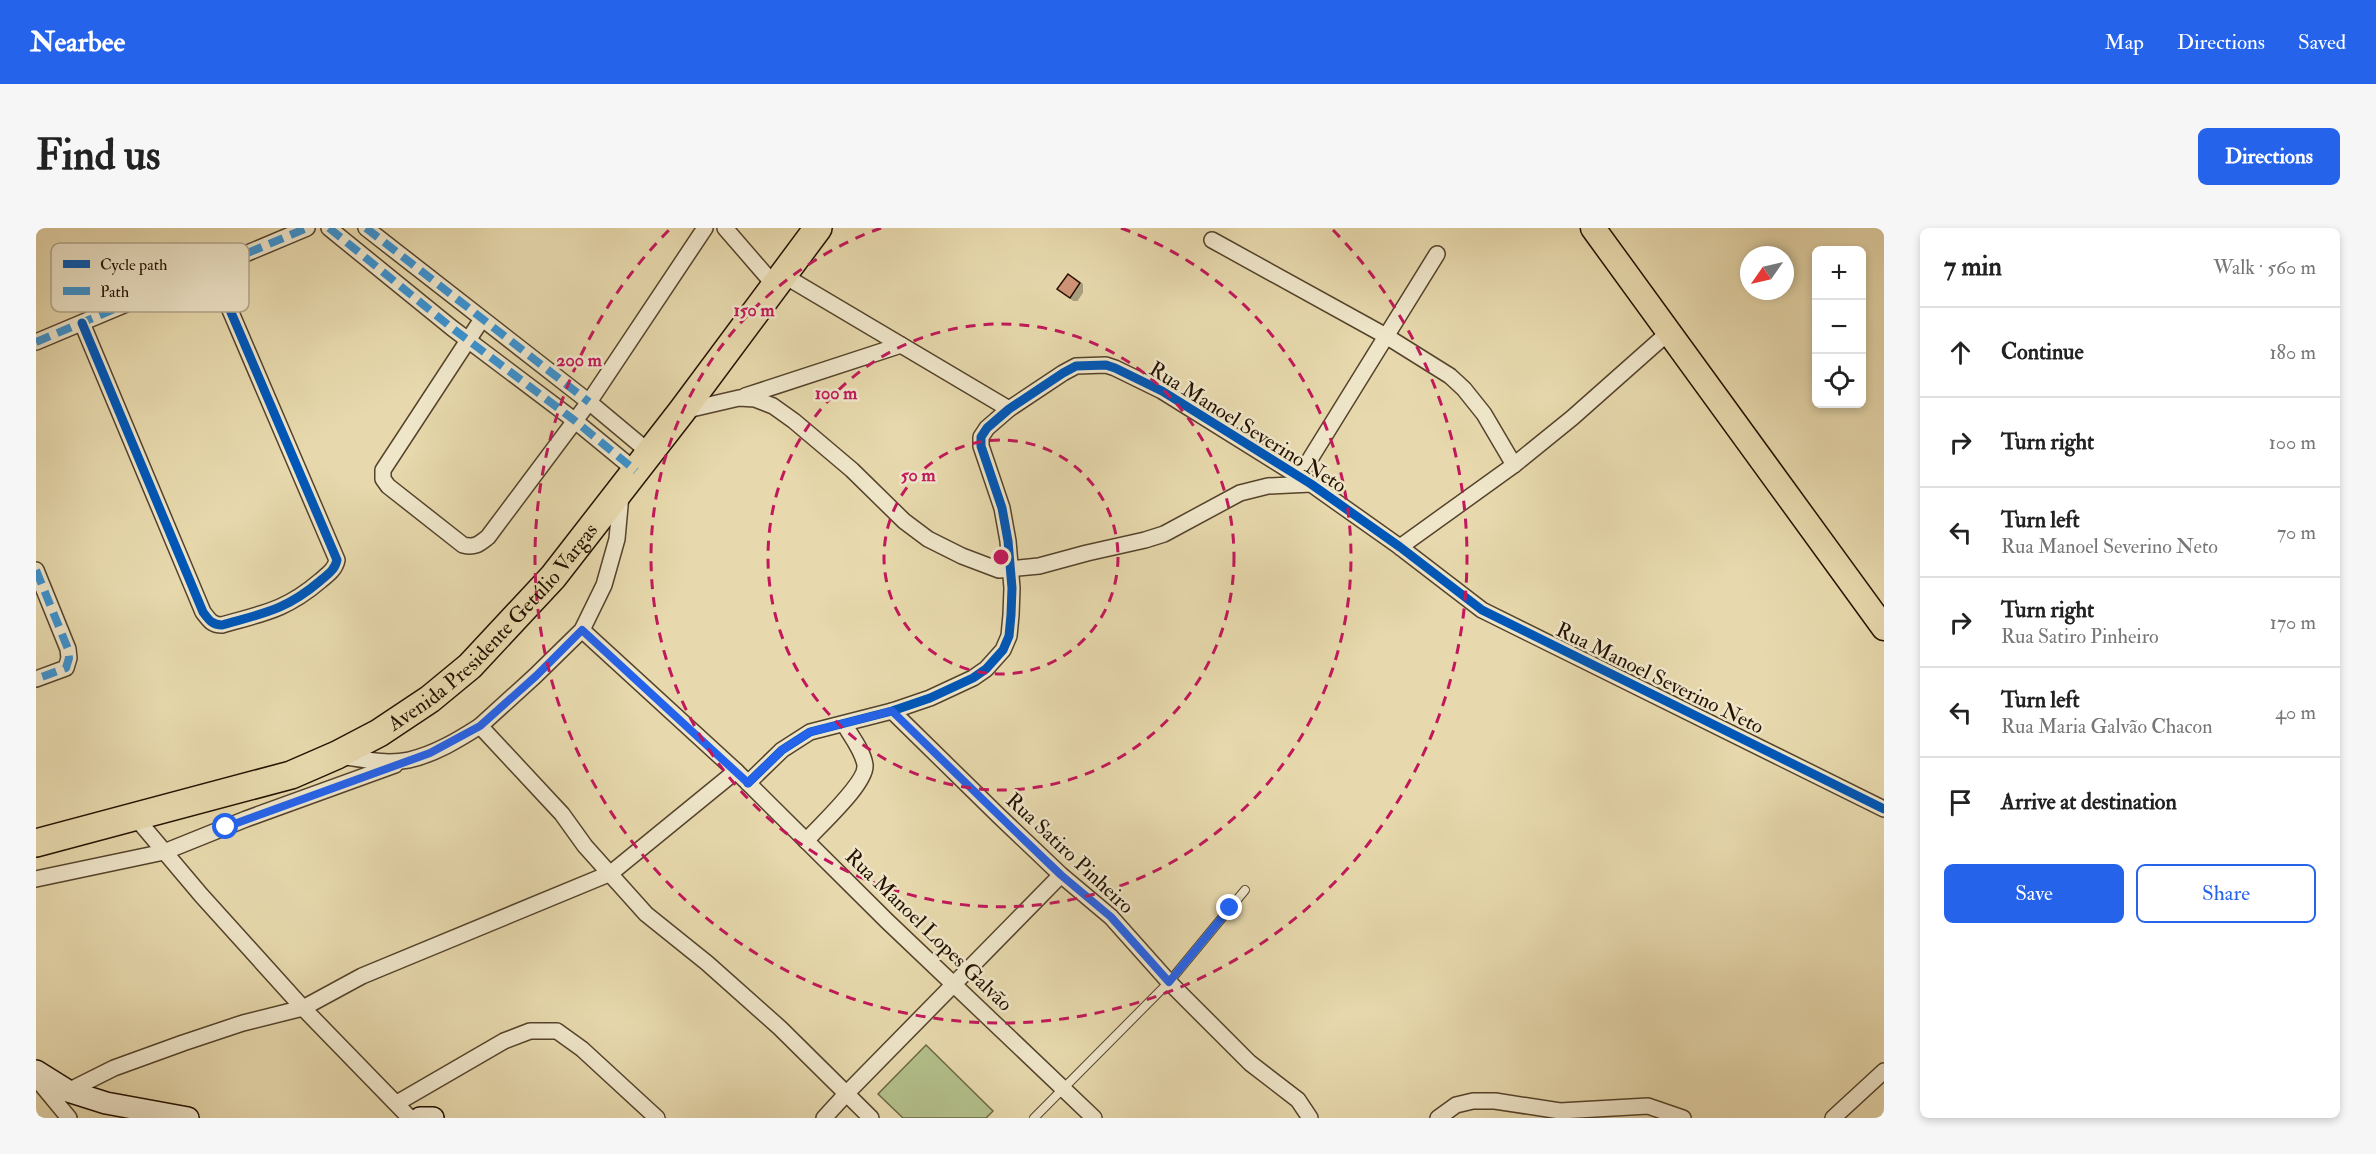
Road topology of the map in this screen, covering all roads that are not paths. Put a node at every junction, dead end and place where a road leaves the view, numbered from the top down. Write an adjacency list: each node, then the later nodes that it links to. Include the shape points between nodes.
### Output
1 (307, 228): 9 (street)
2 (330, 228): 18 (street)
3 (366, 228): 14 (street)
4 (705, 228): 22 (street)
5 (725, 228): 11 (street)
6 (818, 228): 11 (highway, Avenida Presidente Getúlio Vargas)
7 (1593, 228): 16 (main road)
8 (1212, 240): 17 (street)
9 (249, 252)
10 (1437, 254): 17 (street)
11 (779, 281): 20 (street); 24 (highway, Avenida Presidente Getúlio Vargas)
12 (108, 312): 15 (street)
13 (231, 312): 15 (street, via 337,560 332,570 300,598 222,625 215,625 203,612)
14 (482, 319): 18 (street); 22 (street)
15 (82, 323): 19 (street)
16 (1670, 332): 26 (street); 32 (main road)
17 (1386, 336): 26 (street, via 1429,361 1464,389); 28 (street)
18 (467, 339): 25 (street); 25 (street, via 383,470 388,486 463,545 472,547 488,537)
19 (36, 342)
20 (901, 345): 21 (street); 23 (street)
21 (739, 398): 24 (street); 30 (street, via 773,406 794,421 928,538 984,565)
22 (589, 402): 25 (street); 27 (street)
23 (1009, 409): 28 (street, Rua Manoel Severino Neto, via 1076,366 1106,365 1162,392); 30 (street, Rua Manoel Severino Neto, via 987,428 981,446 1002,508)
24 (682, 411): 27 (highway, Avenida Presidente Getúlio Vargas)
25 (574, 420): 27 (street)
26 (1514, 465): 29 (street)
27 (636, 471): 33 (street, via 604,585); 38 (highway, Avenida Presidente Getúlio Vargas, via 553,577 470,666 430,699)
28 (1305, 480): 29 (street, Rua Manoel Severino Neto); 30 (street, via 1240,493 1164,534 1145,540)
29 (1400, 547): 42 (street, Rua Manoel Severino Neto, via 1482,610)
30 (1011, 569): 35 (street, Rua Manoel Severino Neto, via 1009,636 997,658 973,678)
31 (36, 570): 34 (street, via 69,658 66,668)
32 (1884, 628)
33 (582, 630): 37 (street); 40 (street, Rua Manoel Lopes Galvão)
34 (36, 679)
35 (892, 711): 36 (street, Rua Manoel Severino Neto); 48 (street, Rua Satiro Pinheiro)
36 (844, 724): 41 (street, Rua Manoel Severino Neto, via 796,739); 44 (street, via 863,758 864,774)
37 (480, 726): 39 (street, via 440,749); 47 (street)
38 (336, 755): 39 (street, via 378,761); 43 (highway, Avenida Presidente Getúlio Vargas, via 291,775)
39 (407, 760): 46 (street)
40 (736, 771): 41 (street, Rua Manoel Lopes Galvão); 47 (street)
41 (748, 783): 44 (street, Rua Manoel Lopes Galvão)
42 (1884, 809)
43 (136, 818): 45 (highway, Avenida Presidente Getúlio Vargas); 46 (street)
44 (806, 841): 52 (street, Rua Manoel Lopes Galvão)
45 (36, 843)
46 (164, 852): 49 (street); 53 (street)
47 (611, 873): 53 (street, via 362,976); 59 (street, via 646,914 780,1028)
48 (1061, 875): 51 (street, Rua Satiro Pinheiro, via 1111,917); 52 (street)
49 (36, 879)
50 (1245, 890): 51 (lane)
51 (1169, 982): 57 (lane); 71 (street, Rua Satiro Pinheiro, via 1250,1063 1298,1100)
52 (954, 986): 57 (street, Rua Manoel Lopes Galvão); 59 (street)
53 (303, 1008): 58 (street, via 183,1043); 60 (street)
54 (36, 1071): 58 (street)
55 (1884, 1071): 74 (street)
56 (36, 1078): 61 (street)
57 (1064, 1088): 69 (lane); 70 (street, Rua Manoel Lopes Galvão)
58 (68, 1090): 62 (street, via 106,1103)
59 (846, 1094): 67 (street); 68 (street)
60 (397, 1103): 63 (street); 66 (street, via 504,1041 530,1031 557,1030)
61 (69, 1118)
62 (188, 1118)
63 (410, 1118)
64 (420, 1118): 65 (street)
65 (433, 1118)
66 (657, 1118)
67 (824, 1118)
68 (871, 1118)
69 (1034, 1118)
70 (1094, 1118)
71 (1310, 1118)
72 (1438, 1118): 73 (street, via 1456,1105 1473,1101 1560,1111 1648,1106)
73 (1683, 1118)
74 (1833, 1118)

